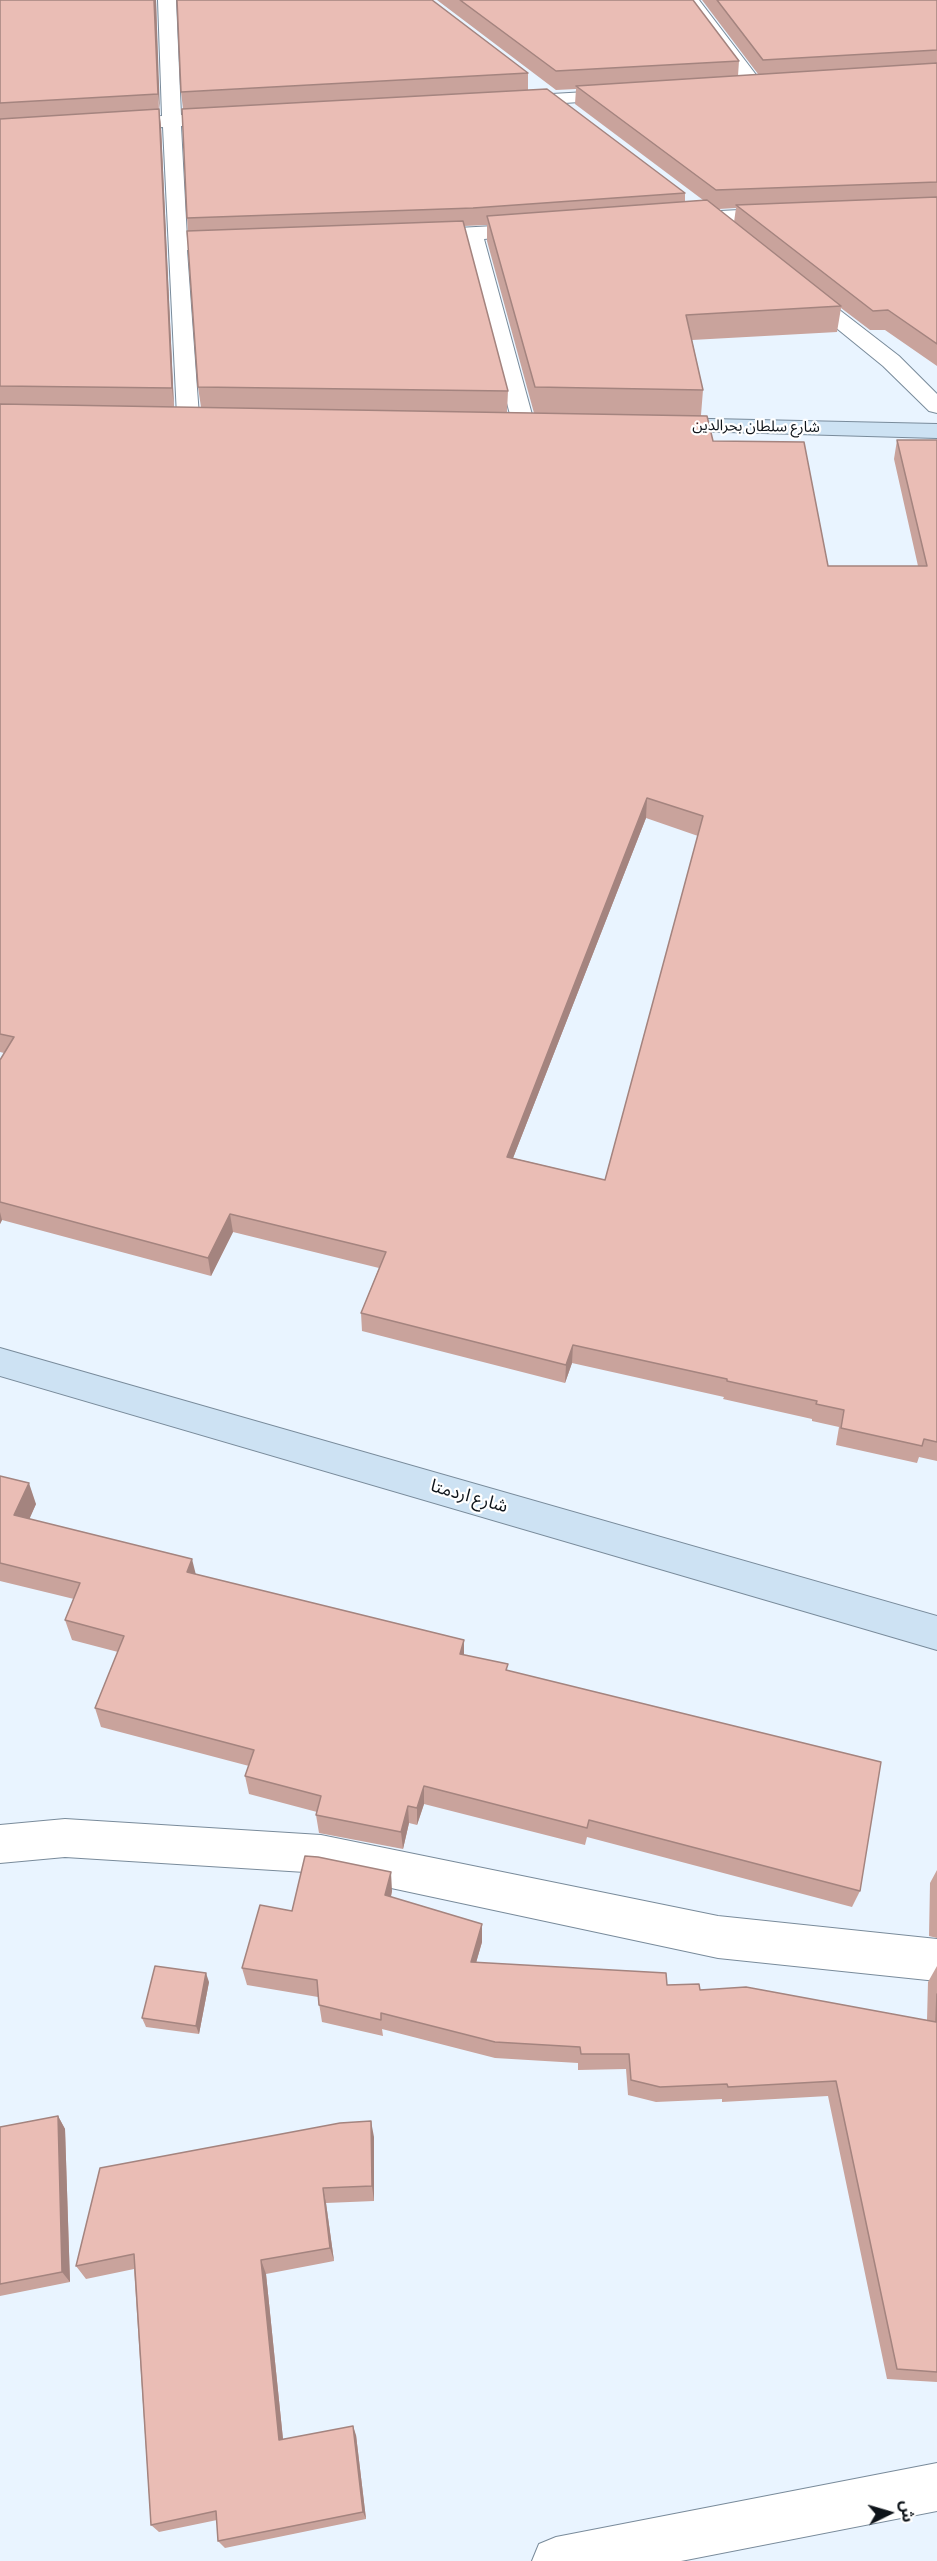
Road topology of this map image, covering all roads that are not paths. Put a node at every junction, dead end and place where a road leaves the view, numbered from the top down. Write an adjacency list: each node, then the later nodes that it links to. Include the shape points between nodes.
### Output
1 (167, 0): 12 (street)
2 (690, 0): 5 (street)
3 (523, 78): 8 (street)
4 (800, 83): 5 (street)
5 (755, 86): 6 (street)
6 (732, 88)
7 (641, 94): 8 (street)
8 (551, 99): 9 (street); 10 (street)
9 (504, 102)
10 (569, 113)
11 (244, 117): 12 (street)
12 (173, 121): 13 (street); 23 (street)
13 (92, 125)
14 (681, 196): 16 (street)
15 (800, 213): 16 (street)
16 (709, 217): 17 (street); 21 (street)
17 (662, 220)
18 (556, 228): 19 (street)
19 (473, 234): 20 (street); 30 (street)
20 (402, 236)
21 (736, 239)
22 (248, 242): 23 (street)
23 (177, 244): 27 (street)
24 (791, 282): 25 (street, via 891,361)
25 (937, 406)
26 (164, 416): 27 (main road)
27 (188, 416): 28 (main road)
28 (212, 417)
29 (499, 422): 30 (main road)
30 (523, 422): 31 (main road)
31 (547, 422)
32 (641, 424): 33 (main road, شارع سلطان بحرالدين)
33 (937, 431)
34 (0, 1362): 35 (main road, شارع اردمتا)
35 (937, 1633)
36 (0, 1844): 37 (street, via 65,1838 321,1854 718,1938)
37 (937, 1960)
38 (937, 2487): 39 (street)
39 (556, 2561)

